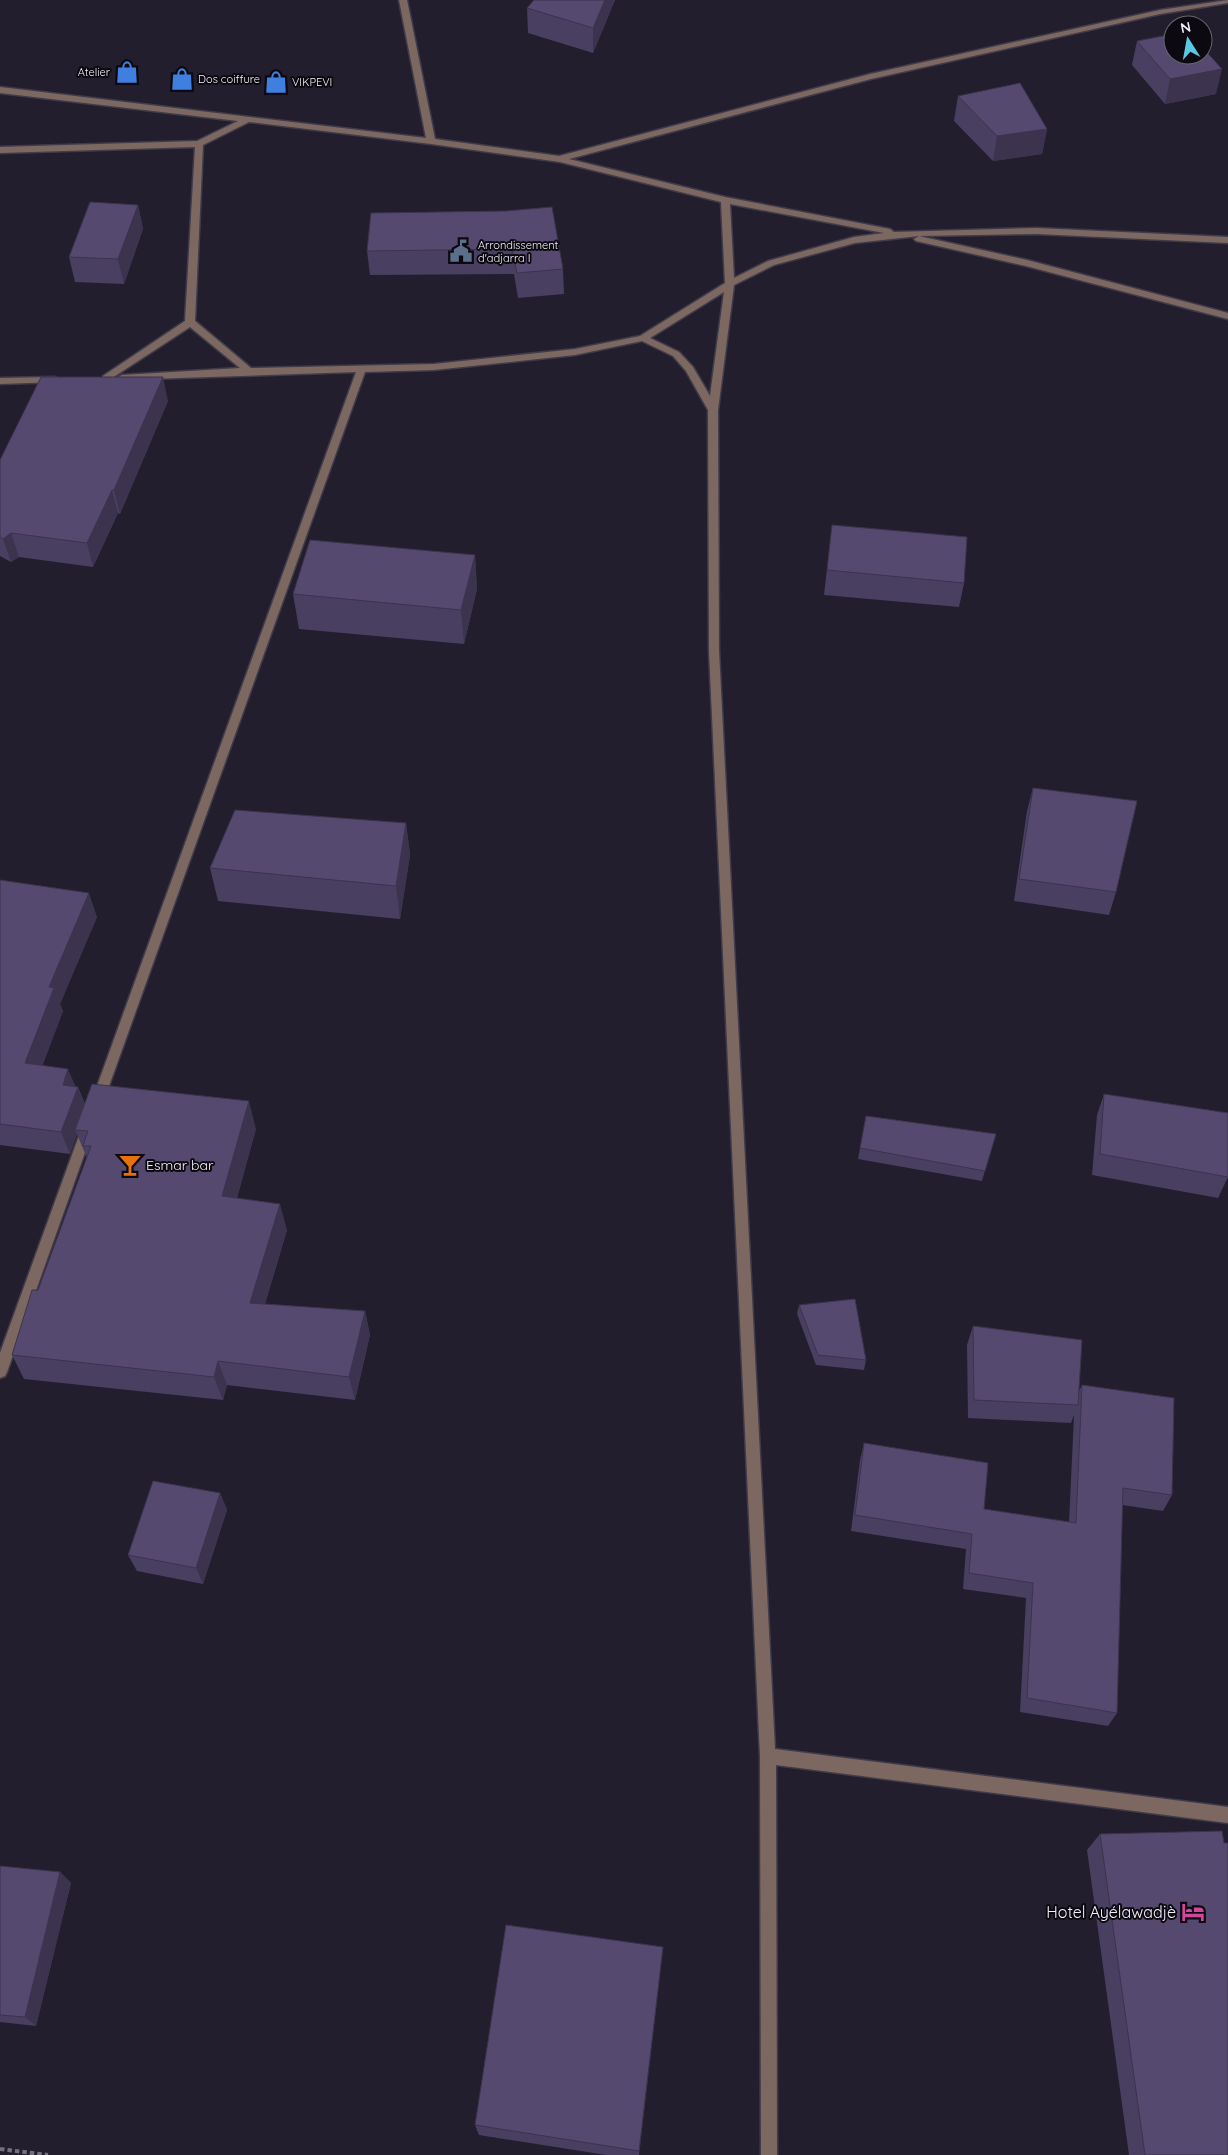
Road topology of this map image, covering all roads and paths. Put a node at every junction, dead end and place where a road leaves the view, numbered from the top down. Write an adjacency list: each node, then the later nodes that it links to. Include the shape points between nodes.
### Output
1 (403, 0): 5 (street)
2 (1228, 1): 8 (street, via 1160,12 870,77)
3 (0, 90): 4 (street)
4 (248, 119): 5 (street); 6 (street)
5 (431, 141): 8 (street)
6 (199, 144): 7 (street); 14 (street)
7 (0, 150)
8 (560, 159): 9 (street)
9 (725, 200): 10 (street); 12 (street)
10 (901, 234): 11 (street, via 1037,231); 12 (street, via 854,240 813,250 771,263); 13 (street, via 1027,263)
11 (1228, 240)
12 (730, 284): 15 (street); 20 (street)
13 (1228, 316)
14 (190, 322): 17 (street); 17 (street, via 101,378)
15 (643, 338): 16 (street, via 575,352 504,361 434,368); 20 (street, via 676,354 690,369)
16 (361, 370): 17 (street); 21 (street)
17 (249, 371)
18 (68, 379): 19 (street)
19 (0, 381)
20 (713, 410): 22 (street, via 714,661)
21 (0, 1372)
22 (768, 1756): 23 (street); 26 (street)
23 (1228, 1815)
24 (0, 2149): 25 (path)
25 (48, 2155)
26 (769, 2155)

